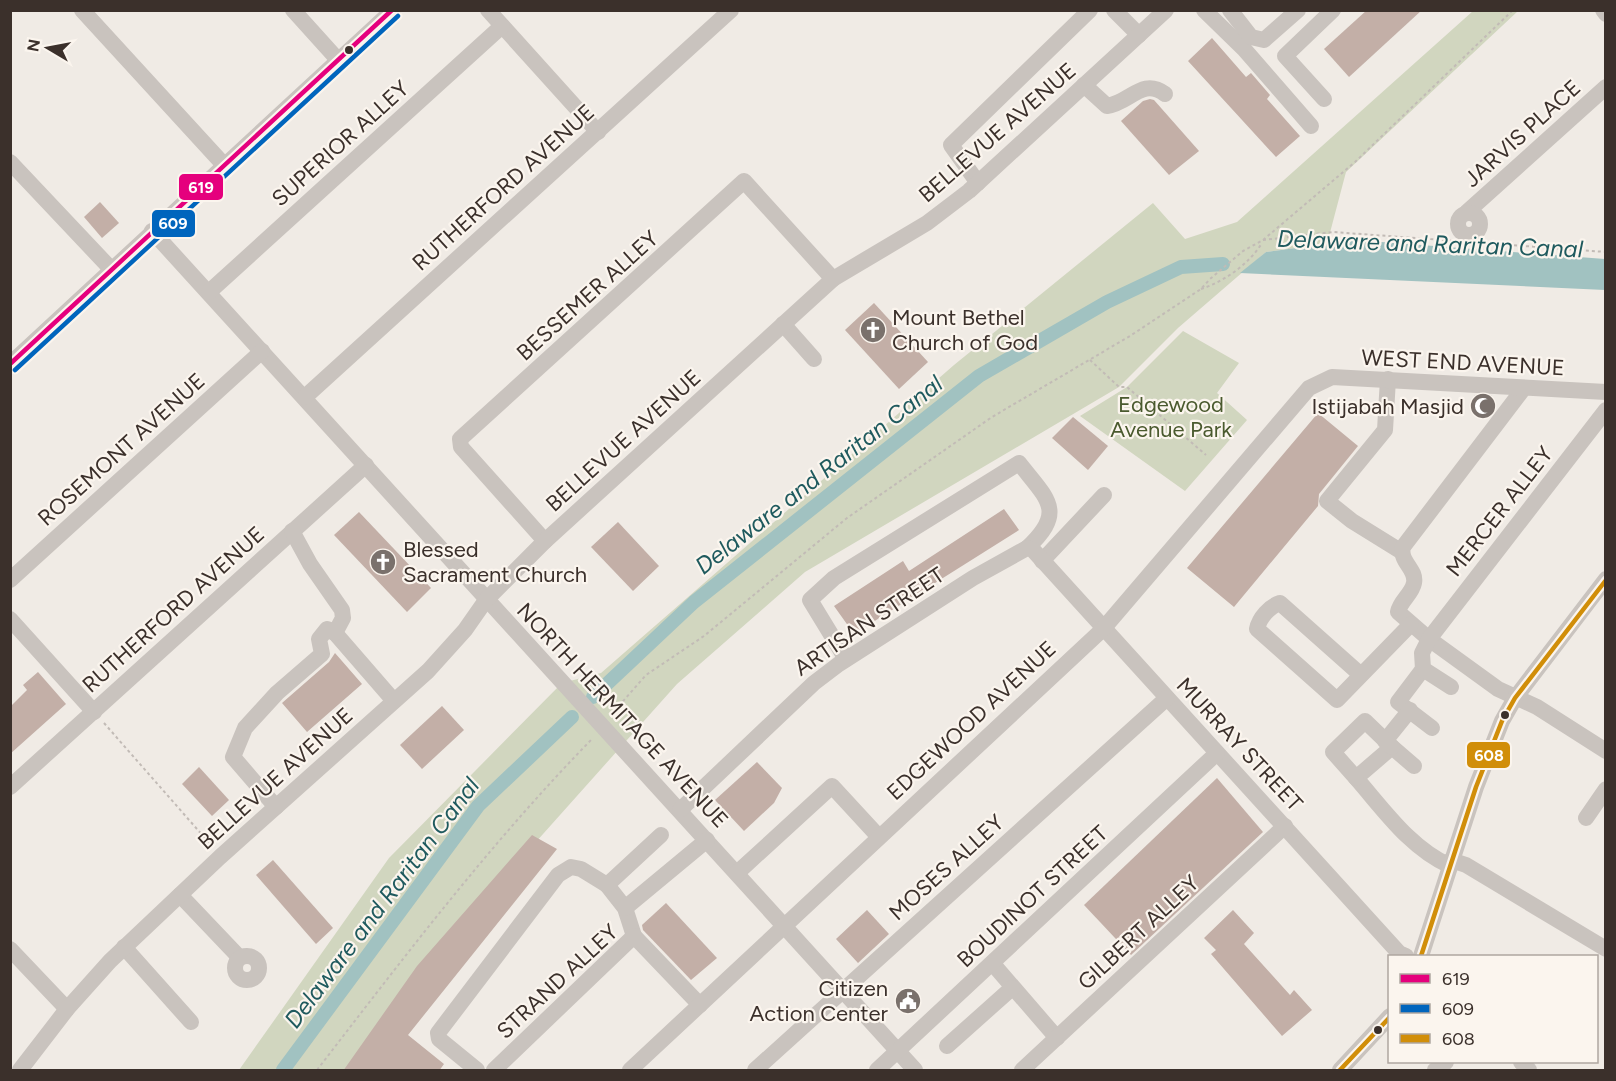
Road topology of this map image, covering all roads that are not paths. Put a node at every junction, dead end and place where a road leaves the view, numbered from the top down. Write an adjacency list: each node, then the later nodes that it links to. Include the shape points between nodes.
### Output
1 (82, 10): 23 (street)
2 (293, 10): 15 (street)
3 (393, 10): 15 (street)
4 (488, 10): 13 (street)
5 (731, 10): 21 (street, RUTHERFORD AVENUE)
6 (1090, 10): 24 (street, via 951,146)
7 (1114, 10): 14 (street)
8 (1166, 10): 14 (street, BELLEVUE AVENUE)
9 (1204, 10): 20 (street)
10 (1230, 10): 11 (street, via 1251,37 1264,40)
11 (1298, 10)
12 (1333, 10): 19 (street, via 1285,56)
13 (502, 26): 21 (street); 29 (street, SUPERIOR ALLEY)
14 (1139, 35): 16 (street, BELLEVUE AVENUE)
15 (339, 61): 23 (street)
16 (1084, 85): 18 (street, via 1107,106 1120,105 1140,88 1155,87); 24 (street, BELLEVUE AVENUE)
17 (1605, 87): 26 (street, JARVIS PLACE, via 1467,212 1476,214 1480,226)
18 (1165, 94)
19 (1324, 99)
20 (1311, 126)
21 (598, 132): 38 (street, RUTHERFORD AVENUE)
22 (10, 162): 27 (street)
23 (224, 165): 25 (street)
24 (978, 183): 28 (street, BELLEVUE AVENUE, via 927,223)
25 (152, 231): 27 (street); 29 (street, NORTH HERMITAGE AVENUE)
26 (1466, 242)
27 (111, 268): 33 (street)
28 (833, 279): 30 (street, BELLEVUE AVENUE); 43 (street, BESSEMER ALLEY, via 744,181 460,440 461,447)
29 (209, 292): 31 (street, NORTH HERMITAGE AVENUE)
30 (783, 324): 32 (street); 43 (street, BELLEVUE AVENUE)
31 (262, 351): 38 (street, NORTH HERMITAGE AVENUE); 48 (street, ROSEMONT AVENUE)
32 (814, 359)
33 (10, 364)
34 (1388, 380): 35 (street, WEST END AVENUE, via 1332,377); 36 (street, WEST END AVENUE); 45 (street, via 1385,430 1327,501)
35 (1319, 381): 52 (street, EDGEWOOD AVENUE)
36 (1524, 388): 37 (street, WEST END AVENUE); 45 (street)
37 (1605, 392)
38 (305, 398): 40 (street, NORTH HERMITAGE AVENUE)
39 (1605, 410): 54 (street, MERCER ALLEY)
40 (366, 465): 42 (street, RUTHERFORD AVENUE); 49 (street, NORTH HERMITAGE AVENUE)
41 (1104, 495): 46 (street)
42 (292, 531): 53 (street, via 342,610 344,618); 63 (street, RUTHERFORD AVENUE)
43 (545, 541): 49 (street, BELLEVUE AVENUE)
44 (1027, 548): 46 (street); 55 (street, ARTISAN STREET); 55 (street, ARTISAN STREET, via 1047,528 1050,514 1048,503 1019,463 834,578 810,600)
45 (1402, 552): 51 (street, via 1415,582 1398,612)
46 (1042, 561): 52 (street, MURRAY STREET)
47 (1605, 579): 60 (street)
48 (10, 580)
49 (486, 600): 61 (street, BELLEVUE AVENUE, via 447,651); 73 (street, NORTH HERMITAGE AVENUE)
50 (10, 619): 63 (street)
51 (1411, 624): 54 (street); 57 (street)
52 (1103, 629): 59 (street, MURRAY STREET); 77 (street, EDGEWOOD AVENUE)
53 (335, 633): 61 (street); 72 (street, via 327,629 319,639 322,654 277,693 245,728 233,757)
54 (1429, 639): 56 (street, via 1422,653); 60 (street)
55 (846, 659): 73 (street, ARTISAN STREET, via 814,683)
56 (1423, 669): 58 (street); 62 (street, via 1398,702)
57 (1361, 675): 57 (street, via 1280,603 1272,605 1258,623 1257,629 1337,700)
58 (1451, 687)
59 (1167, 698): 67 (street, MURRAY STREET); 94 (street, MOSES ALLEY)
60 (1515, 698): 66 (street, via 1537,707); 79 (street, via 1491,745)
61 (394, 701): 72 (street, BELLEVUE AVENUE)
62 (1410, 710): 64 (street); 65 (street)
63 (94, 712): 70 (street, RUTHERFORD AVENUE)
64 (1432, 728)
65 (1388, 744): 68 (street); 69 (street); 69 (street, via 1365,721 1333,752)
66 (1605, 752)
67 (1217, 753): 75 (street, MURRAY STREET); 92 (street, BOUDINOT STREET)
68 (1414, 766)
69 (1356, 778): 79 (street, via 1401,831 1426,853)
70 (10, 787)
71 (1605, 789): 74 (street)
72 (276, 807): 82 (street, BELLEVUE AVENUE)
73 (680, 810): 78 (street, NORTH HERMITAGE AVENUE)
74 (1586, 818)
75 (1285, 826): 89 (street, MURRAY STREET); 99 (street, GILBERT ALLEY)
76 (661, 835): 81 (street)
77 (879, 837): 80 (street, via 832,786); 84 (street, EDGEWOOD AVENUE)
78 (707, 840): 80 (street, NORTH HERMITAGE AVENUE); 83 (street)
79 (1451, 863): 88 (street, via 1466,865); 90 (street)
80 (737, 873): 84 (street, NORTH HERMITAGE AVENUE)
81 (607, 885): 83 (street); 103 (street, via 581,869 571,867 558,875 438,1033 439,1039)
82 (180, 895): 86 (street, BELLEVUE AVENUE); 91 (street)
83 (625, 908): 85 (street)
84 (785, 926): 94 (street, NORTH HERMITAGE AVENUE); 95 (street, EDGEWOOD AVENUE)
85 (634, 936): 95 (street, STRAND ALLEY); 104 (street, STRAND ALLEY)
86 (124, 947): 96 (street, BELLEVUE AVENUE); 98 (street)
87 (10, 949): 96 (street)
88 (1605, 949)
89 (1403, 955)
90 (1422, 955)
91 (239, 957)
92 (993, 964): 93 (street); 101 (street, BOUDINOT STREET)
93 (1012, 988): 99 (street); 100 (street)
94 (843, 991): 101 (street, NORTH HERMITAGE AVENUE); 106 (street, MOSES ALLEY)
95 (700, 1005): 105 (street, EDGEWOOD AVENUE)
96 (67, 1009): 102 (street, BELLEVUE AVENUE)
97 (1388, 1017): 110 (street)
98 (191, 1022)
99 (1057, 1038): 109 (street, GILBERT ALLEY)
100 (947, 1046)
101 (897, 1051): 107 (street, BOUDINOT STREET); 108 (street, NORTH HERMITAGE AVENUE)
102 (20, 1071)
103 (477, 1071)
104 (494, 1071)
105 (630, 1071)
106 (755, 1071)
107 (877, 1071)
108 (915, 1071)
109 (1022, 1071)
110 (1340, 1071)

